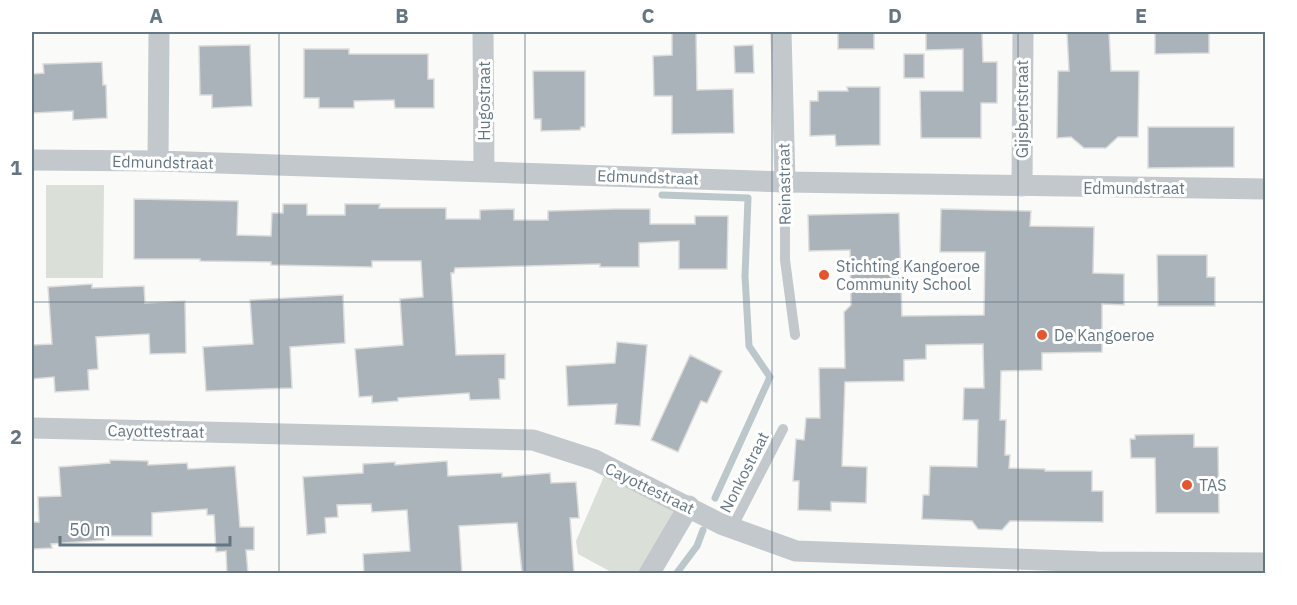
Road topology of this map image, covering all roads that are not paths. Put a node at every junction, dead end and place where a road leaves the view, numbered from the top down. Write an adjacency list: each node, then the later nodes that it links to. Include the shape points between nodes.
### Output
1 (159, 32): 6 (street)
2 (483, 32): 7 (street, Hugostraat)
3 (781, 32): 8 (street, Reinastraat)
4 (1023, 32): 9 (street, Gijsbertstraat)
5 (32, 160): 6 (street, Edmundstraat)
6 (158, 161): 7 (street, Edmundstraat)
7 (484, 171): 8 (street, Edmundstraat)
8 (784, 182): 9 (street, Edmundstraat); 11 (lane, Reinastraat, via 785,260)
9 (1022, 186): 10 (street, Edmundstraat)
10 (1266, 189)
11 (795, 335)
12 (32, 428): 14 (street, Cayottestraat, via 533,440 595,460)
13 (783, 429): 15 (lane, Nonkostraat)
14 (689, 506): 15 (street, Cayottestraat); 18 (street)
15 (732, 528): 17 (street, Cayottestraat, via 796,551)
16 (1266, 562): 17 (street, Cayottestraat)
17 (1097, 568)
18 (650, 573)

